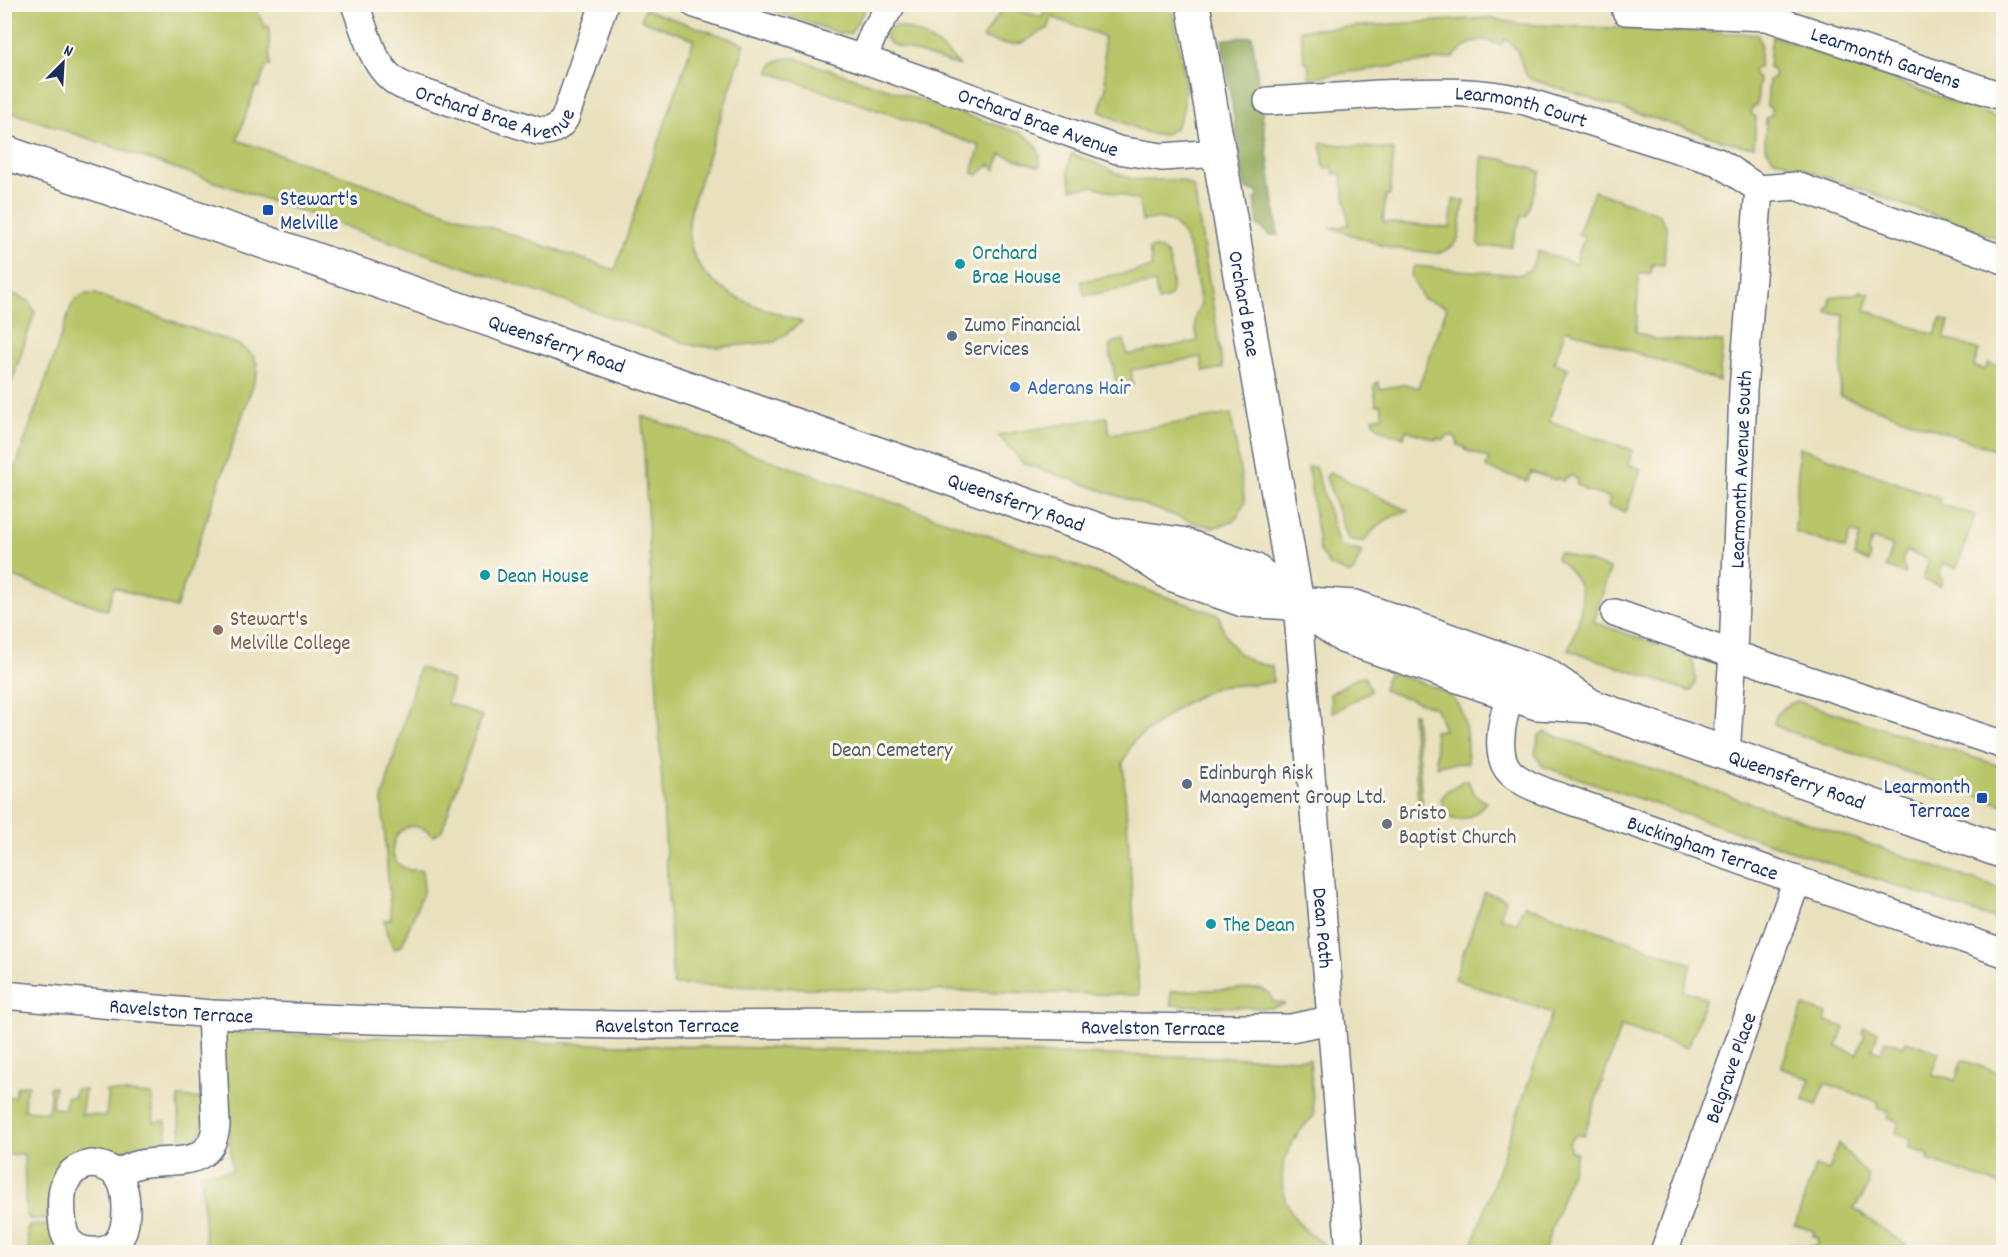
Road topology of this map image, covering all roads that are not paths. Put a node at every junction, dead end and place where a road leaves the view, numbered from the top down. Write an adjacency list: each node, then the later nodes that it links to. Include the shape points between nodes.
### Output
1 (355, 4): 2 (street, Orchard Brae Avenue, via 381,67 394,81 545,132 566,118)
2 (604, 4)
3 (695, 4): 8 (street, Orchard Brae Avenue)
4 (892, 4): 8 (street)
5 (1193, 4): 12 (main road, Orchard Brae)
6 (1626, 11): 7 (street, Learmonth Gardens)
7 (1767, 11): 9 (street, Learmonth Gardens)
8 (863, 59): 12 (street, Orchard Brae Avenue, via 1118,150 1162,157)
9 (2004, 97)
10 (1268, 101): 13 (street, Learmonth Court, via 1482,92 1525,100 1718,162)
11 (4, 152): 15 (main road, Queensferry Road, via 1110,534 1181,544 1254,570)
12 (1218, 153): 15 (main road, Orchard Brae)
13 (1759, 189): 14 (street, via 1796,186); 17 (street, Learmonth Avenue South, via 1743,390)
14 (2004, 260)
15 (1296, 603): 18 (main road, Queensferry Road, via 1345,637); 26 (street, Dean Path)
16 (1614, 613): 17 (street)
17 (1733, 654): 19 (street); 20 (street, Learmonth Avenue South)
18 (1514, 680): 20 (main road, Queensferry Road, via 1536,704 1591,706); 22 (street, Buckingham Terrace, via 1501,731 1501,751 1508,770 1521,780)
19 (2004, 745)
20 (1726, 753): 21 (main road, Queensferry Road)
21 (2004, 852)
22 (1797, 880): 23 (street, Buckingham Terrace); 29 (street, Belgrave Place)
23 (2004, 953)
24 (4, 995): 25 (street, Ravelston Terrace)
25 (212, 1014): 26 (street, Ravelston Terrace, via 608,1024 1197,1028 1291,1028); 27 (street, via 216,1125 212,1143 200,1156 137,1164)
26 (1330, 1020): 28 (street, Dean Path)
27 (118, 1175)
28 (1350, 1252)
29 (1664, 1252)

